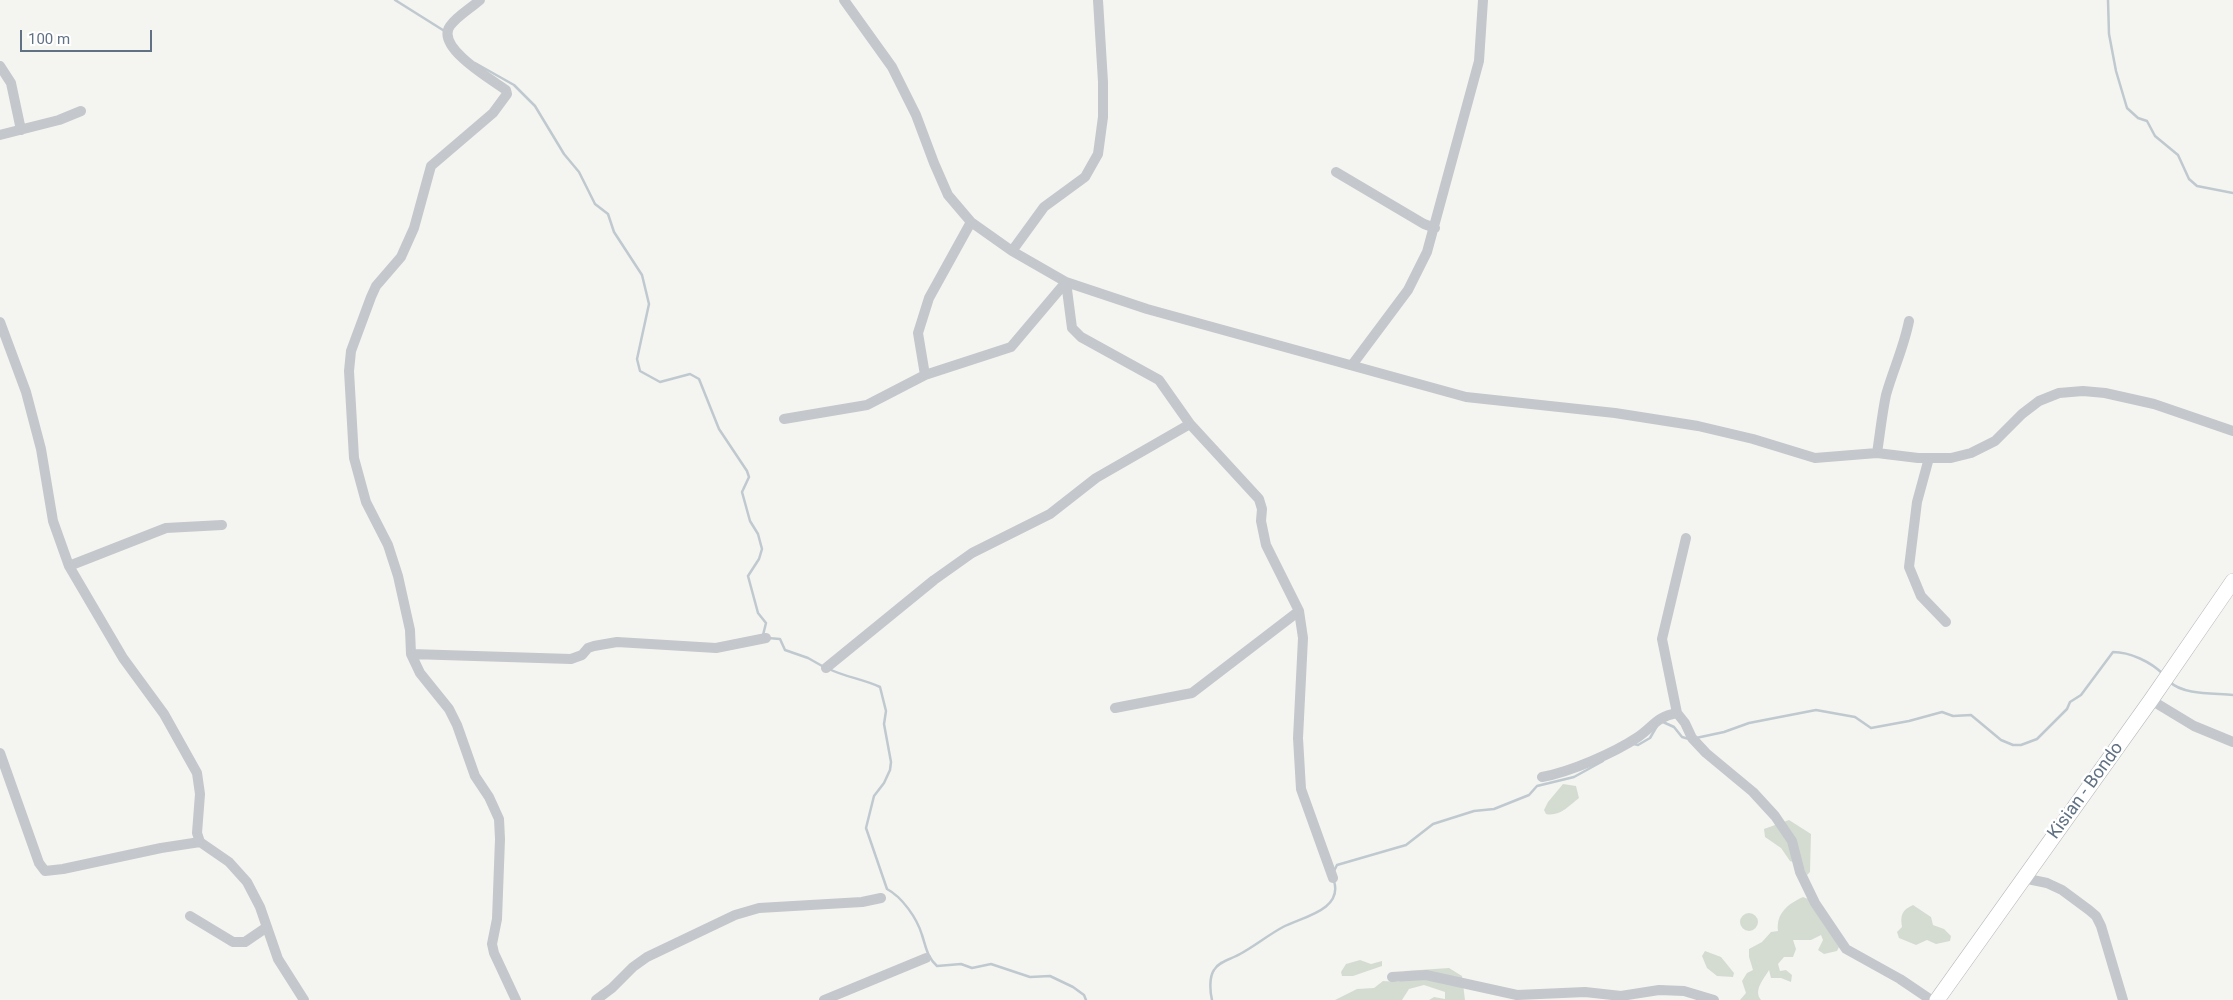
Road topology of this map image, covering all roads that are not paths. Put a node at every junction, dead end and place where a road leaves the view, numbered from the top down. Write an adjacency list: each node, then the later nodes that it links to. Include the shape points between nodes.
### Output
1 (480, 0): 30 (street, via 450,26 449,39 462,59 506,90 507,96 493,113 431,166 414,228 401,257 376,286 351,351 349,371 354,458 366,502 388,545 398,576 410,630)
2 (844, 0): 10 (street, via 892,67 916,115 948,195)
3 (1098, 0): 12 (street, via 1103,117 1098,154 1084,177 1044,207)
4 (1483, 0): 11 (street, via 1479,61)
5 (0, 66): 7 (street, via 11,83)
6 (81, 111): 7 (street)
7 (22, 130): 8 (street)
8 (0, 135)
9 (1336, 172): 11 (street)
10 (971, 222): 12 (street); 17 (street, via 930,298 918,333)
11 (1435, 228): 16 (street, via 1408,290)
12 (1012, 251): 13 (street)
13 (1066, 282): 16 (street, via 1147,309); 17 (street, via 1011,347); 19 (street, via 1072,328 1081,337 1160,380)
14 (1908, 321): 21 (street, via 1905,343 1897,357 1886,397)
15 (0, 322): 25 (street, via 26,392 41,450 53,521)
16 (1352, 365): 21 (street, via 1466,396 1698,426 1815,458)
17 (925, 375): 18 (street, via 867,405)
18 (784, 419)
19 (1190, 424): 27 (street, via 1259,499 1266,545); 31 (street, via 1096,478 1050,514 972,553)
20 (2233, 432): 22 (street, via 2154,404 2106,393 2059,393 2039,401 1995,441 1971,453)
21 (1877, 453): 22 (street)
22 (1929, 458): 28 (street, via 1918,502 1909,568 1921,596)
23 (222, 525): 25 (street, via 166,528)
24 (1686, 538): 34 (street, via 1662,639)
25 (69, 566): 38 (street, via 123,658 164,714 197,773 200,794 197,833)
26 (2233, 581): 32 (highway, Kisian - Bondo)
27 (1299, 611): 33 (street, via 1192,693); 39 (street, via 1303,638 1298,738 1300,789)
28 (1946, 622)
29 (766, 638): 30 (street, via 716,648 617,642 588,648 582,655 571,659)
30 (411, 654): 47 (street, via 420,673 449,709 471,768 499,819 497,919 492,944)
31 (826, 668)
32 (2151, 700): 35 (street, via 2194,726); 40 (highway, Kisian - Bondo)
33 (1115, 708)
34 (1677, 713): 37 (street, via 1663,716 1639,737 1612,751 1562,773); 51 (street, via 1686,723 1692,738 1706,753 1746,786 1775,816 1792,841 1800,872 1815,903 1846,949)
35 (2233, 742)
36 (0, 753): 38 (street, via 39,863 45,871)
37 (1542, 777)
38 (200, 842): 43 (street, via 229,862 248,882)
39 (1333, 878)
40 (2023, 878): 52 (highway, Kisian - Bondo); 53 (street, via 2055,886 2096,916)
41 (881, 898): 48 (street, via 759,908 735,915 647,957)
42 (190, 916): 43 (street, via 233,942 245,942)
43 (267, 927): 46 (street, via 278,958)
44 (926, 958): 49 (street)
45 (1392, 977): 50 (street, via 1426,975 1517,995 1585,992 1621,996 1659,990 1684,991)
46 (304, 1000)
47 (516, 1000)
48 (596, 1000)
49 (824, 1000)
50 (1714, 1000)
51 (1932, 1000)
52 (1937, 1000)
53 (2123, 1000)

